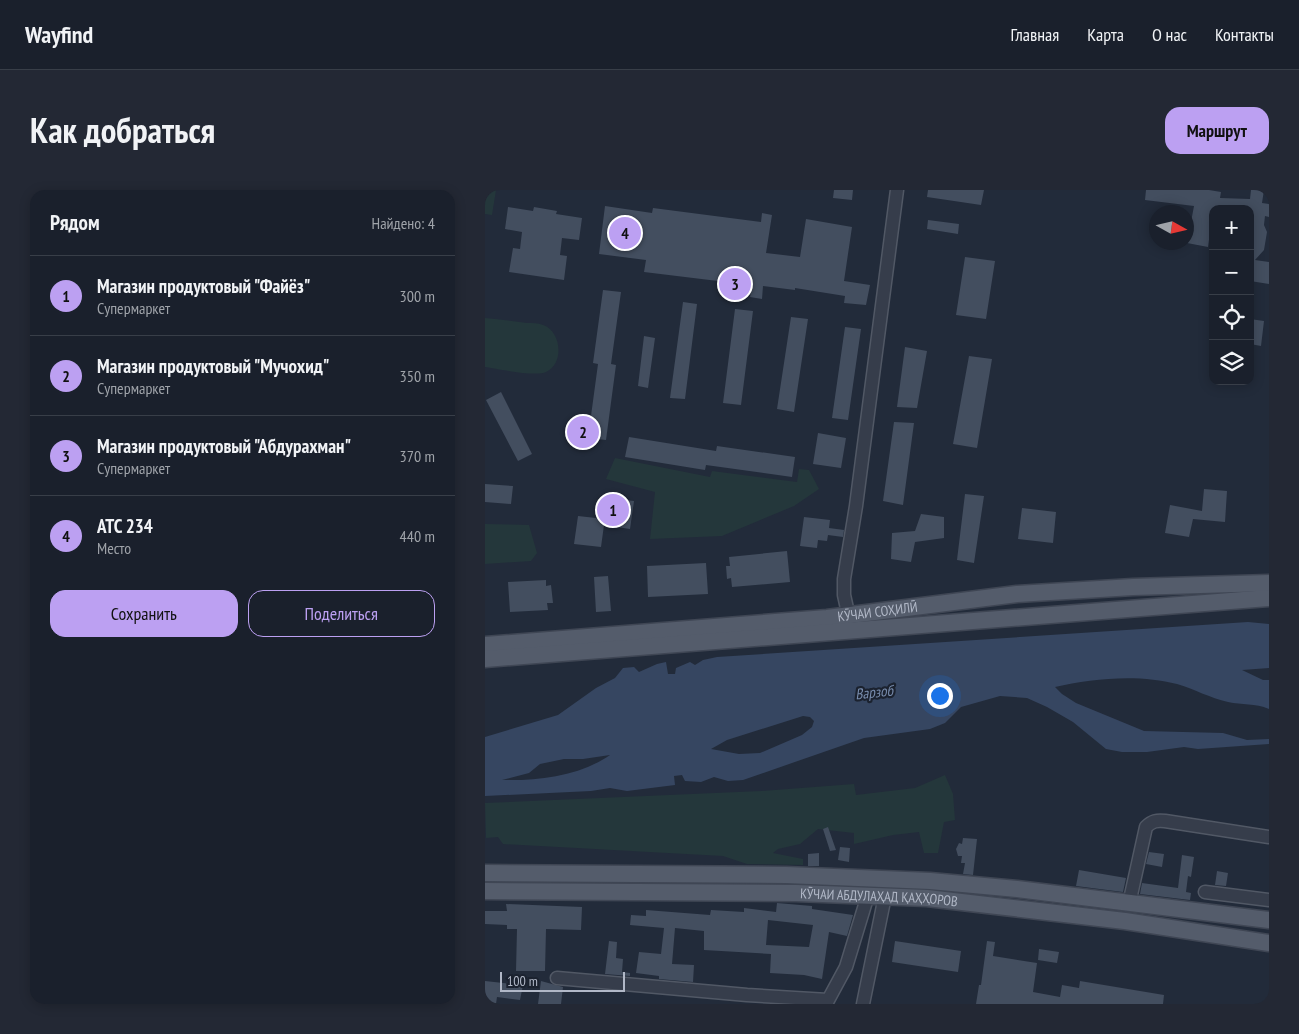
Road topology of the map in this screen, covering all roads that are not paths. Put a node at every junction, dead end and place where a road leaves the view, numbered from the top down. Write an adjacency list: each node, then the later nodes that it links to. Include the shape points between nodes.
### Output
1 (897, 190): 6 (street, via 844,579)
2 (1269, 582): 3 (main road, КӮЧАИ СОҲИЛӢ)
3 (1017, 594): 5 (main road); 6 (main road, КӮЧАИ СОҲИЛӢ)
4 (1269, 598): 5 (main road)
5 (1020, 616): 6 (main road)
6 (850, 622): 7 (main road, КӮЧАИ СОҲИЛӢ, via 827,618); 8 (main road, via 788,636)
7 (485, 645)
8 (485, 659)
9 (1269, 837): 16 (street, via 1158,820 1151,822 1147,826)
10 (485, 874): 16 (main road, КӮЧАИ АБДУЛАҲАД ҚАҲҲОРОВ, via 733,874 891,879 1017,889)
11 (485, 891): 13 (main road, КӮЧАИ АБДУЛАҲАД ҚАҲҲОРОВ)
12 (1205, 892): 15 (street)
13 (868, 895): 14 (main road, КӮЧАИ АБДУЛАҲАД ҚАҲҲОРОВ); 21 (street, via 846,966)
14 (885, 896): 18 (main road, КӮЧАИ АБДУЛАҲАД ҚАҲҲОРОВ, via 1116,920); 22 (street)
15 (1269, 900)
16 (1129, 904): 17 (main road, КӮЧАИ АБДУЛАҲАД ҚАҲҲОРОВ)
17 (1269, 920)
18 (1269, 943)
19 (557, 978): 20 (street)
20 (745, 1000): 21 (street)
21 (827, 1002)
22 (863, 1004)

